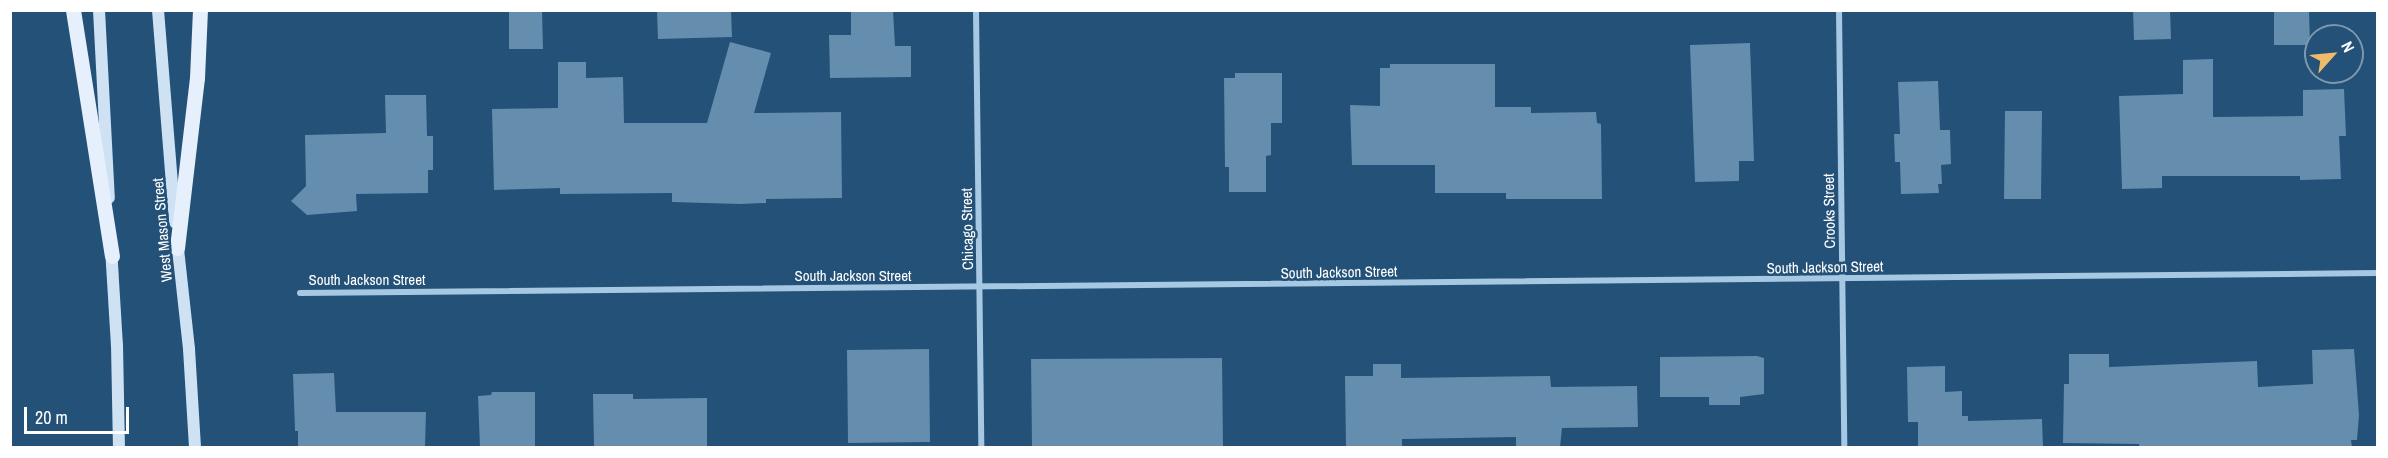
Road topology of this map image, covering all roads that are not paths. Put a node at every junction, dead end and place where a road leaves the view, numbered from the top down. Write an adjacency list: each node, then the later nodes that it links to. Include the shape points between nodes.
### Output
1 (73, 10): 8 (main road)
2 (99, 10): 8 (main road)
3 (158, 10): 7 (main road, West Mason Street)
4 (200, 10): 7 (main road, via 197,78)
5 (976, 10): 11 (street, Chicago Street)
6 (1839, 10): 10 (street, Crooks Street)
7 (177, 248): 14 (main road, West Mason Street)
8 (112, 256): 13 (main road)
9 (2378, 273): 10 (street, South Jackson Street)
10 (1842, 279): 11 (street, South Jackson Street); 16 (street, Crooks Street)
11 (980, 287): 12 (street, South Jackson Street); 15 (street, Chicago Street)
12 (300, 293)
13 (119, 447)
14 (195, 447)
15 (981, 447)
16 (1844, 447)

